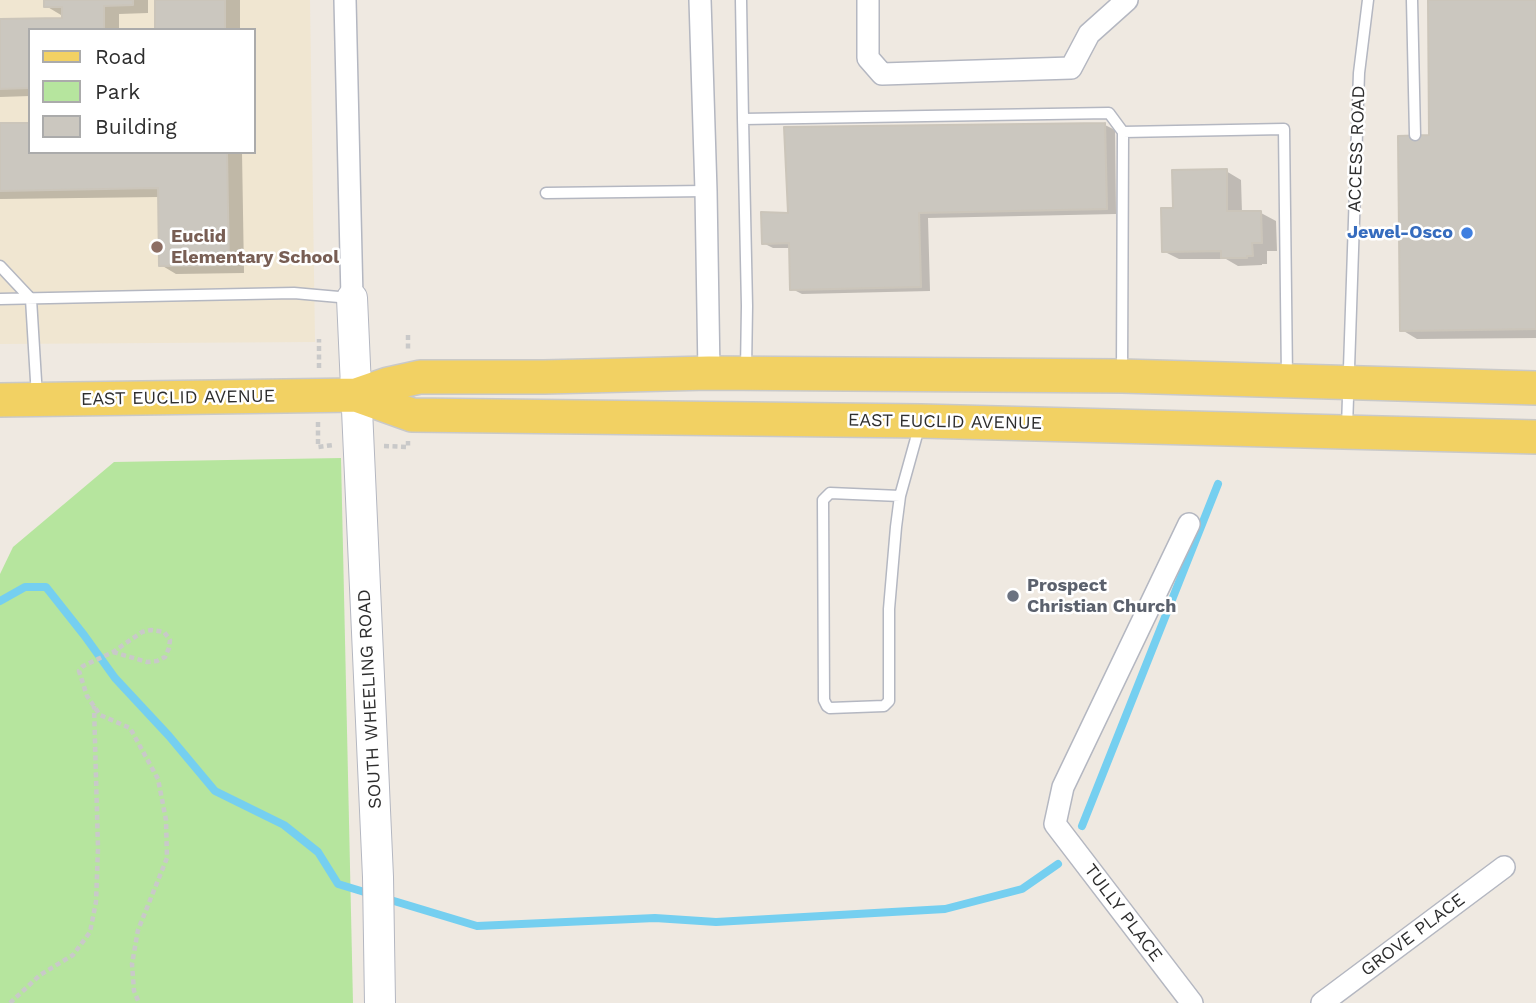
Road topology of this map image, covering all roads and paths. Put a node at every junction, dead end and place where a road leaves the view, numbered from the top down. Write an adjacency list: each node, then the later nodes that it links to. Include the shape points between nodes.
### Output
1 (345, 0): 14 (street)
2 (700, 0): 11 (street)
3 (741, 0): 8 (lane)
4 (868, 0): 5 (street, via 868,58 882,74 1071,68 1089,34)
5 (1127, 0)
6 (1368, 0): 21 (lane, ACCESS ROAD, via 1359,73)
7 (1412, 0): 10 (lane)
8 (743, 119): 9 (lane, via 1109,113); 18 (lane)
9 (1123, 132): 19 (lane); 20 (lane, via 1284,129)
10 (1415, 135)
11 (706, 191): 12 (lane); 17 (street)
12 (546, 193)
13 (0, 266): 16 (lane)
14 (352, 298): 16 (lane, via 294,293); 23 (street, SOUTH WHEELING ROAD)
15 (0, 299): 16 (lane)
16 (31, 299): 24 (lane)
17 (709, 373): 18 (main road, EAST EUCLID AVENUE); 23 (main road, EAST EUCLID AVENUE, via 420,377)
18 (746, 374): 19 (main road, EAST EUCLID AVENUE)
19 (1122, 376): 20 (main road, EAST EUCLID AVENUE)
20 (1287, 380): 21 (main road, EAST EUCLID AVENUE)
21 (1349, 382): 22 (main road, EAST EUCLID AVENUE); 27 (lane, ACCESS ROAD)
22 (1536, 388)
23 (356, 396): 24 (main road, EAST EUCLID AVENUE); 26 (main road, EAST EUCLID AVENUE, via 412,415); 36 (street, SOUTH WHEELING ROAD)
24 (37, 399): 25 (main road, EAST EUCLID AVENUE)
25 (0, 400)
26 (921, 421): 27 (main road, EAST EUCLID AVENUE); 29 (lane)
27 (1347, 432): 28 (main road, EAST EUCLID AVENUE)
28 (1536, 437)
29 (900, 496): 29 (lane, via 889,609 889,701 884,706 830,708 824,700 823,500 830,493)
30 (1189, 524): 37 (street, TULLY PLACE, via 1063,787 1055,824)
31 (113, 652): 31 (path, via 157,661 165,657 170,640 164,632 151,630); 32 (path, via 79,671)
32 (94, 705): 34 (path, via 98,848 90,932 73,955 40,975); 35 (path, via 100,715 130,727 158,779 166,820 167,858 138,930 132,964)
33 (1504, 867): 38 (street, GROVE PLACE)
34 (10, 1003)
35 (139, 1003)
36 (380, 1003)
37 (1192, 1003)
38 (1322, 1003)

